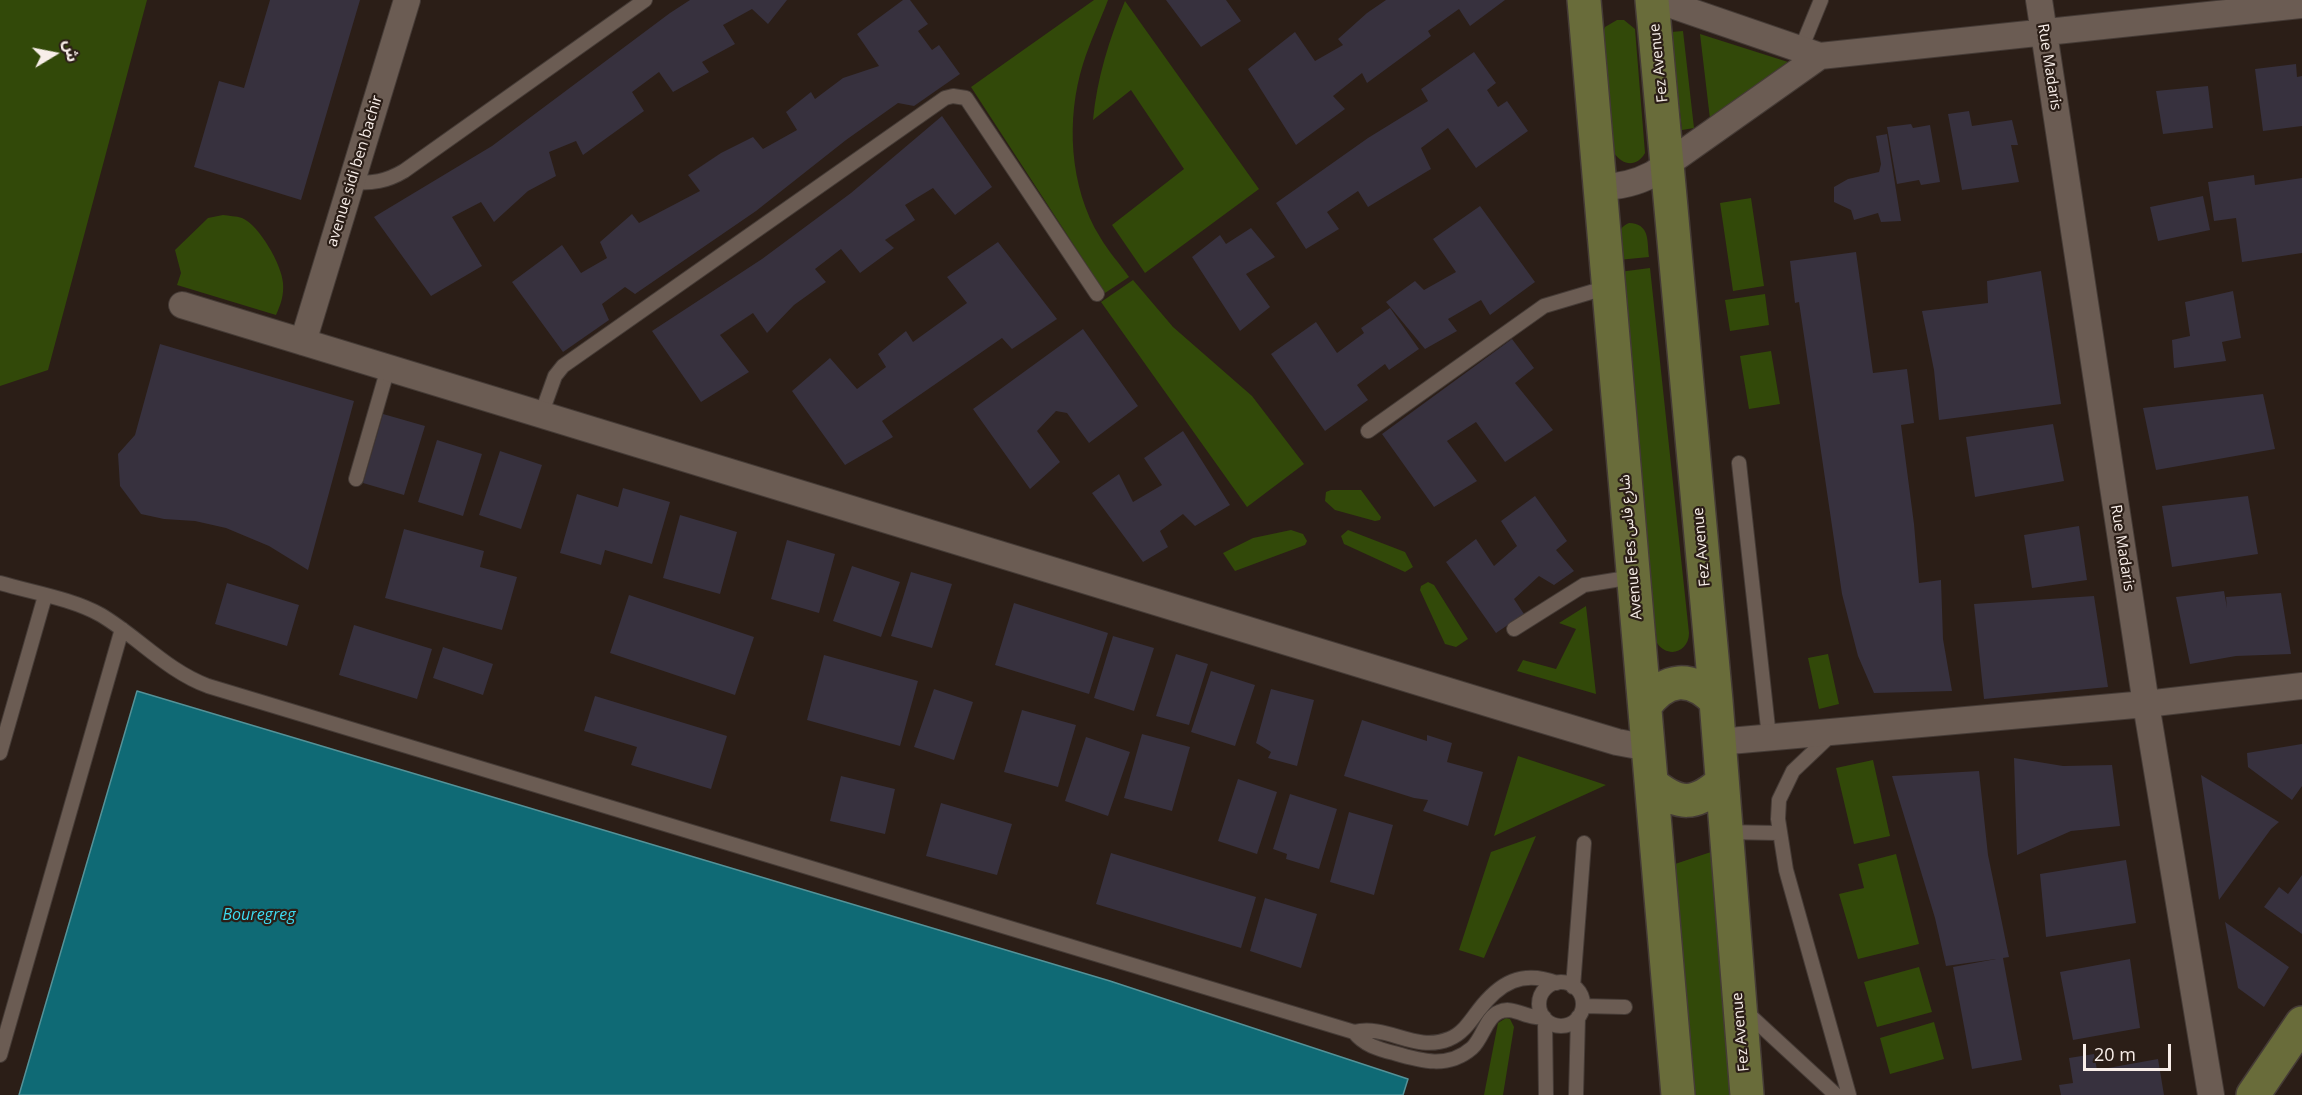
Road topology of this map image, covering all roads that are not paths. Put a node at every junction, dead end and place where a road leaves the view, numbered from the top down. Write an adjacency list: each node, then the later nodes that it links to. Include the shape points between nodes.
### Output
1 (407, 0): 12 (street, avenue sidi ben bachir)
2 (645, 0): 12 (lane, via 404,171 380,182)
3 (1584, 0): 13 (main road, Avenue Fes شارع فاس)
4 (1655, 0): 8 (street); 11 (main road, Fez Avenue)
5 (1821, 0): 10 (lane)
6 (2039, 0): 9 (street, Rue Madaris)
7 (2302, 5): 9 (street)
8 (1709, 8): 10 (street)
9 (2044, 33): 10 (street); 30 (street, Rue Madaris)
10 (1810, 52): 11 (street)
11 (1668, 164): 13 (street, via 1636,182); 29 (main road, Fez Avenue)
12 (352, 182): 17 (street, avenue sidi ben bachir)
13 (1600, 187): 14 (main road, Avenue Fes شارع فاس)
14 (1609, 286): 20 (lane, via 1544,306); 23 (main road, Avenue Fes شارع فاس)
15 (1096, 294): 19 (lane, via 966,98 953,96 563,366 555,376)
16 (182, 305): 17 (street)
17 (303, 342): 18 (street)
18 (388, 368): 19 (street); 22 (lane)
19 (541, 415): 35 (street, via 1617,742)
20 (1368, 431)
21 (1739, 463): 33 (lane)
22 (356, 479)
23 (1633, 577): 26 (lane, via 1584,585); 31 (main road, Avenue Fes شارع فاس)
24 (0, 583): 25 (lane)
25 (45, 596): 27 (lane, via 88,608); 36 (lane)
26 (1514, 628)
27 (122, 629): 49 (lane, via 184,675 208,686); 50 (lane)
28 (2302, 686): 30 (street)
29 (1716, 701): 31 (main road, via 1704,688 1678,683 1655,692); 34 (main road, Fez Avenue)
30 (2146, 704): 32 (street); 57 (street, Rue Madaris)
31 (1645, 706): 35 (main road, Avenue Fes شارع فاس)
32 (1834, 732): 33 (street); 40 (lane, via 1793,771 1785,784 1779,800)
33 (1769, 738): 34 (street)
34 (1718, 742): 37 (main road, Fez Avenue)
35 (1649, 748): 38 (main road, Avenue Fes شارع فاس)
36 (0, 753)
37 (1721, 783): 38 (main road, via 1707,795 1687,801 1668,796); 39 (main road, Fez Avenue)
38 (1652, 784): 53 (main road, Avenue Fes شارع فاس)
39 (1725, 832): 40 (lane); 44 (main road, Fez Avenue)
40 (1778, 833): 56 (lane)
41 (1584, 843): 43 (lane)
42 (1557, 983): 43 (lane); 47 (lane, via 1541,996 1540,1011); 49 (lane, via 1530,977 1504,985 1464,1029 1438,1043 1417,1042 1372,1029)
43 (1573, 987): 46 (lane, via 1582,998)
44 (1739, 1006): 54 (main road, Fez Avenue); 55 (lane)
45 (1625, 1007): 46 (lane)
46 (1580, 1012): 47 (lane, via 1566,1026); 52 (lane)
47 (1544, 1018): 49 (lane, via 1510,1010 1497,1012 1472,1048 1460,1056 1431,1063 1375,1048); 51 (lane)
48 (2302, 1023): 58 (main road)
49 (1354, 1032)
50 (0, 1055)
51 (1546, 1095)
52 (1576, 1095)
53 (1678, 1095)
54 (1747, 1095)
55 (1836, 1095)
56 (1849, 1095)
57 (2211, 1095)
58 (2253, 1095)

